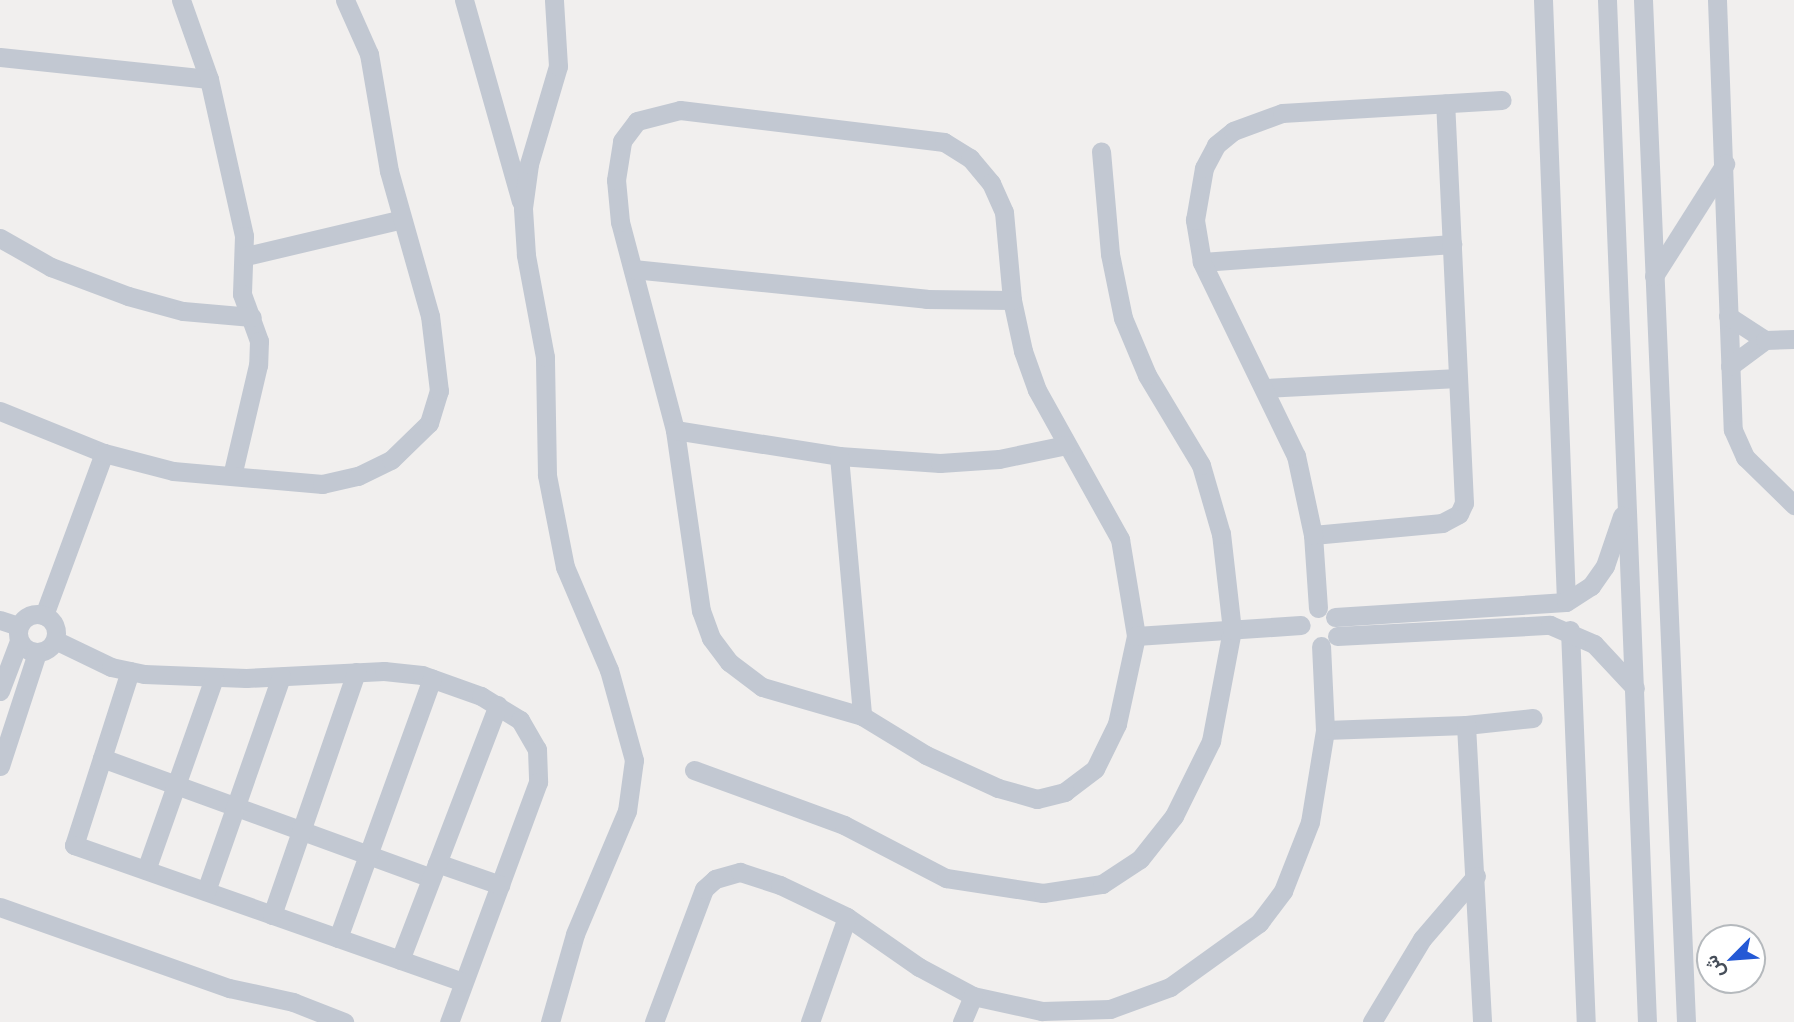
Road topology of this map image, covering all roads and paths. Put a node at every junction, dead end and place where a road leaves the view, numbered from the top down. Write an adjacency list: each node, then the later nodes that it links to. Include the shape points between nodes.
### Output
1 (181, 0): 10 (street)
2 (345, 0): 16 (street, via 369,54 382,139)
3 (464, 0): 15 (street)
4 (554, 0): 15 (street, via 558,66 529,164)
5 (1543, 0): 40 (street)
6 (1607, 0): 37 (street)
7 (1643, 0): 22 (street)
8 (1717, 0): 14 (street)
9 (0, 57): 10 (street)
10 (209, 79): 19 (street)
11 (1502, 100): 12 (street)
12 (1445, 103): 18 (street); 20 (street, via 1282,113 1233,131 1216,145 1204,168 1195,220)
13 (1101, 151): 45 (street, via 1110,254 1123,318 1147,376 1201,465 1222,534)
14 (1725, 163): 22 (street); 24 (street)
15 (523, 208): 84 (street, via 526,255 545,357 544,448 556,538 573,592 620,699 634,760 627,811 575,934)
16 (402, 219): 19 (street); 36 (street, via 438,363 437,402 423,432 391,460 340,481 304,484)
17 (0, 238): 25 (street, via 51,267 128,296 183,311)
18 (1452, 244): 20 (street); 29 (street)
19 (246, 257): 25 (street, via 242,294)
20 (1202, 262): 30 (street)
21 (633, 269): 23 (street, via 926,299); 23 (street, via 617,191 622,141 637,121 680,110 944,142 970,158 991,183 1004,212); 32 (street)
22 (1654, 276): 92 (street)
23 (1012, 300): 33 (street, via 1037,390)
24 (1728, 316): 27 (street); 28 (street)
25 (252, 317): 36 (street, via 259,341 258,365)
26 (1794, 339): 27 (street)
27 (1765, 340): 28 (street)
28 (1730, 366): 38 (street, via 1733,430 1739,449)
29 (1458, 378): 30 (street); 39 (street, via 1464,503 1459,514 1442,523)
30 (1266, 388): 39 (street, via 1296,456)
31 (0, 411): 34 (street)
32 (675, 430): 35 (street); 58 (street, via 701,611 711,638 729,662 762,687)
33 (1066, 445): 35 (street, via 999,459 951,462); 47 (street, via 1110,514 1120,539)
34 (104, 453): 36 (street, via 173,471); 41 (street)
35 (839, 456): 58 (street)
36 (232, 476)
37 (1627, 498): 40 (street, via 1605,566 1591,586); 55 (street)
38 (1794, 505)
39 (1313, 535): 43 (street)
40 (1566, 602): 43 (street)
41 (44, 615): 44 (street, via 29,615); 48 (street, via 55,625)
42 (1301, 625): 43 (street, via 1306,614); 43 (street, via 1308,643); 45 (street)
43 (1328, 627): 46 (street, via 1550,625); 61 (street)
44 (13, 629): 49 (street); 56 (street)
45 (1232, 630): 47 (street); 64 (street, via 1211,741 1174,816 1140,859 1102,884 1043,893 946,878 844,825)
46 (1570, 630): 55 (street, via 1594,645); 90 (street)
47 (1136, 636): 58 (street, via 1117,724 1095,769 1065,792 1037,799 998,788 926,755)
48 (55, 640): 49 (street); 50 (street)
49 (37, 653): 63 (street)
50 (130, 671): 53 (street); 62 (street)
51 (356, 671): 52 (street); 54 (street); 67 (street)
52 (281, 677): 53 (street); 66 (street)
53 (214, 678): 65 (street)
54 (432, 678): 57 (street); 68 (street)
55 (1635, 688): 91 (street)
56 (0, 691)
57 (498, 705): 70 (street); 72 (street, via 527,729 537,749 539,771)
58 (862, 716)
59 (1533, 718): 60 (street)
60 (1466, 725): 61 (street); 71 (street)
61 (1325, 730): 81 (street, via 1310,822 1283,891 1259,923 1170,987)
62 (102, 758): 65 (street); 69 (street, via 74,845)
63 (0, 766)
64 (694, 770)
65 (176, 785): 66 (street); 69 (street)
66 (236, 807): 67 (street); 73 (street)
67 (301, 831): 68 (street); 75 (street)
68 (368, 855): 70 (street); 77 (street)
69 (146, 870): 73 (street)
70 (435, 870): 72 (street); 78 (street)
71 (1476, 876): 88 (street, via 1422,939); 89 (street)
72 (500, 885): 79 (street)
73 (206, 891): 75 (street)
74 (0, 907): 82 (street, via 229,988 293,1002)
75 (272, 915): 77 (street)
76 (847, 917): 80 (street); 85 (street, via 780,885 740,872 715,879 704,889); 86 (street)
77 (338, 938): 78 (street)
78 (400, 960): 79 (street)
79 (463, 982): 83 (street)
80 (973, 996): 81 (street, via 1042,1011); 87 (street)
81 (1107, 1016)
82 (344, 1022)
83 (449, 1022)
84 (550, 1022)
85 (654, 1022)
86 (810, 1022)
87 (962, 1022)
88 (1372, 1022)
89 (1482, 1022)
90 (1586, 1022)
91 (1647, 1022)
92 (1686, 1022)

